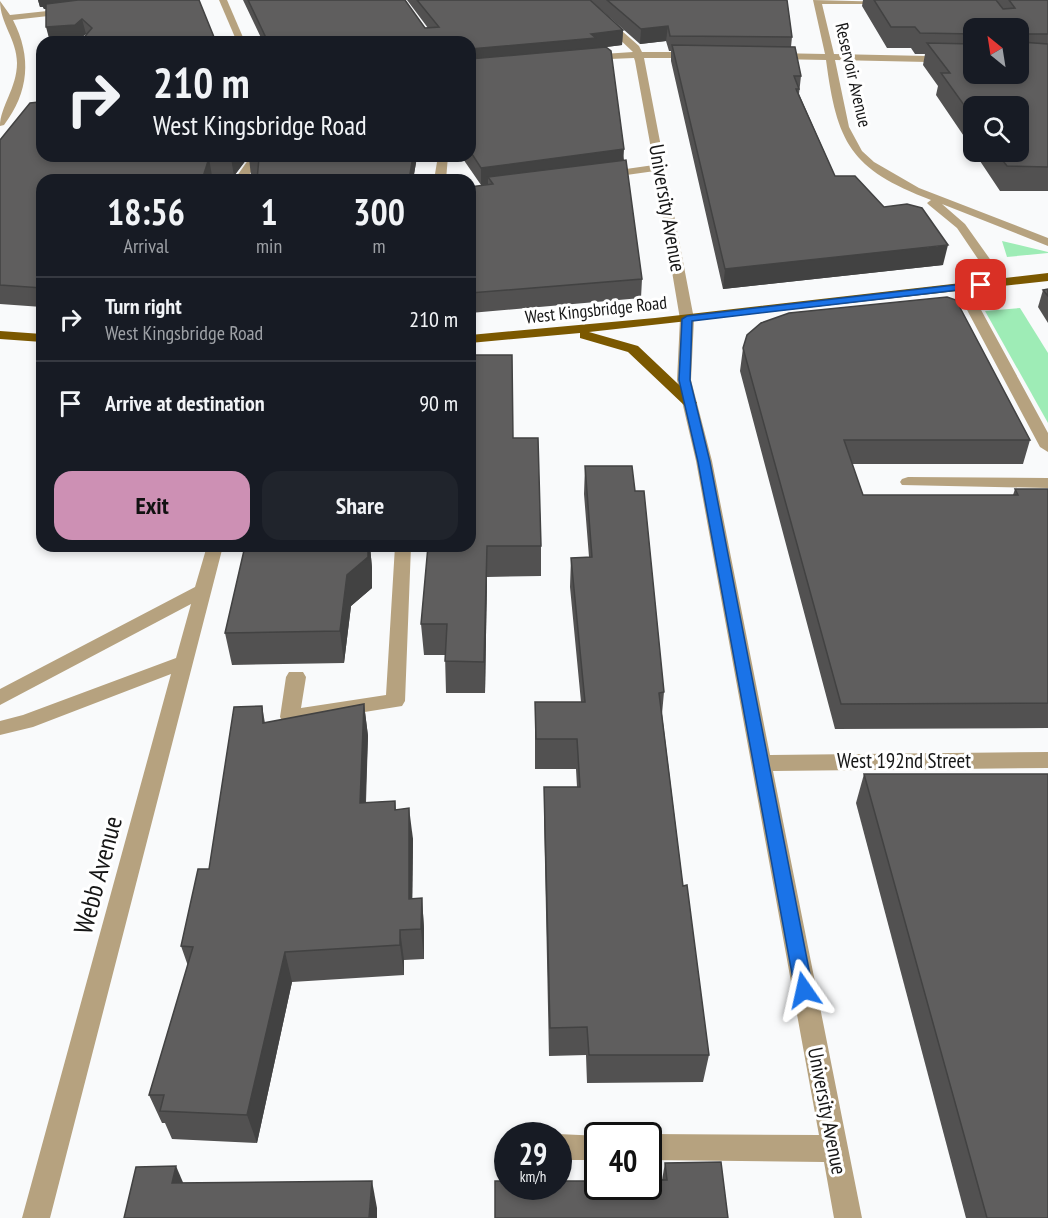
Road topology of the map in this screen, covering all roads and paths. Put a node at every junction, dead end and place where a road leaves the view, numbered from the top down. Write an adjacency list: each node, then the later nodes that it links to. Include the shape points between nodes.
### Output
1 (98, 0): 7 (street, via 98,8)
2 (223, 0): 8 (street)
3 (582, 0): 9 (street, University Avenue, via 636,48)
4 (818, 1): 5 (street); 13 (street, Reservoir Avenue, via 829,45)
5 (895, 2)
6 (0, 3): 7 (street)
7 (7, 18): 15 (street, via 20,47 20,86)
8 (238, 36)
9 (638, 55): 10 (street); 12 (street); 16 (street, University Avenue)
10 (702, 55)
11 (761, 56): 13 (street)
12 (583, 58)
13 (828, 58): 14 (street); 18 (street, Reservoir Avenue, via 852,145 873,166)
14 (963, 60)
15 (8, 118)
16 (661, 167): 17 (street); 22 (street, University Avenue)
17 (594, 176)
18 (920, 194): 19 (street, Reservoir Avenue); 21 (street, Reservoir Avenue, via 961,226 974,243 986,262)
19 (1048, 242)
20 (1048, 277): 21 (main road, West Kingsbridge Road)
21 (981, 285): 22 (main road, West Kingsbridge Road); 28 (street, Reservoir Avenue, via 973,308)
22 (687, 319): 23 (main road, West Kingsbridge Road); 27 (street, University Avenue, via 684,380)
23 (565, 332): 26 (main road, West Kingsbridge Road); 27 (main road, via 602,338 633,349)
24 (0, 335): 25 (main road)
25 (36, 338)
26 (476, 339)
27 (690, 403): 39 (street, University Avenue)
28 (1048, 447)
29 (908, 482): 30 (street)
30 (1048, 483)
31 (213, 552): 33 (street, Webb Avenue)
32 (403, 552): 35 (street, via 395,701 290,717)
33 (203, 590): 34 (street, Webb Avenue); 36 (street)
34 (184, 662): 37 (street, via 26,722); 42 (street, Webb Avenue)
35 (296, 677)
36 (0, 698)
37 (0, 728)
38 (1048, 760): 39 (street, West 192nd Street)
39 (760, 763): 41 (street, University Avenue)
40 (662, 1147): 41 (street)
41 (835, 1149): 43 (street, University Avenue)
42 (36, 1218)
43 (848, 1218)

